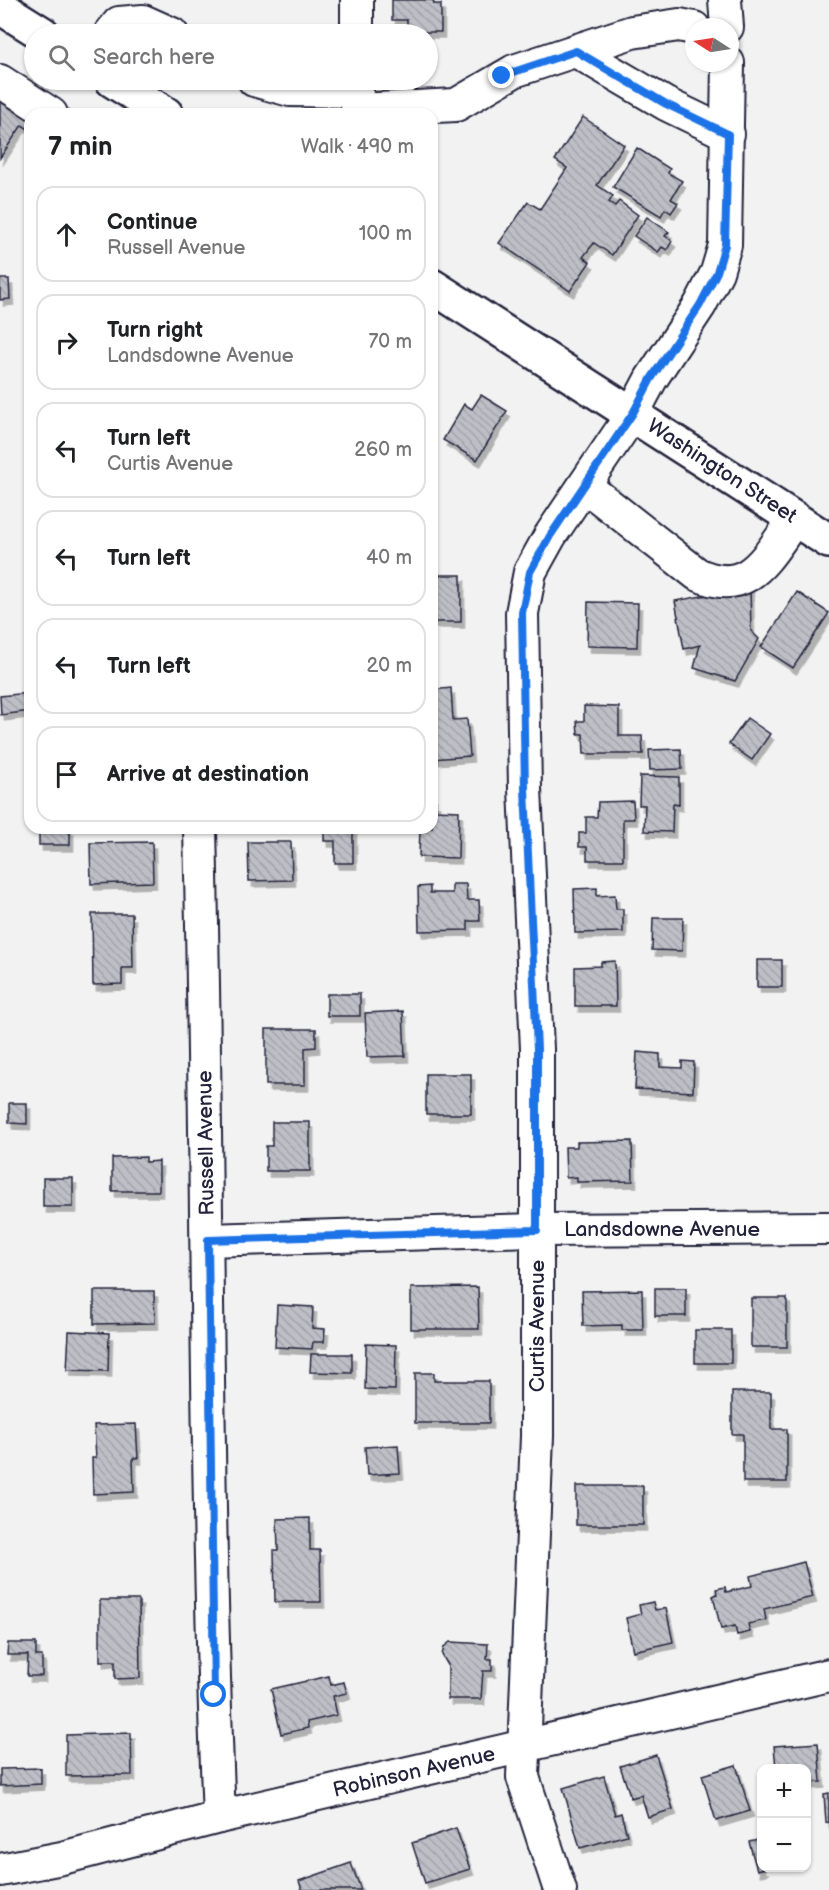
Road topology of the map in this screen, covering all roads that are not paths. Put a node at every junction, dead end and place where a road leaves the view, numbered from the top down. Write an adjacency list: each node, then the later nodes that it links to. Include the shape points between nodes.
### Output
1 (357, 0): 8 (street)
2 (725, 0): 4 (street)
3 (0, 7): 5 (main road)
4 (726, 18)
5 (26, 24)
6 (118, 24): 7 (street)
7 (150, 24)
8 (357, 24)
9 (685, 26): 10 (street, via 632,32)
10 (576, 51): 15 (street, via 508,74 456,105); 18 (street, via 666,104)
11 (728, 72): 18 (street, Curtis Avenue)
12 (0, 81): 16 (street)
13 (290, 90): 15 (street)
14 (125, 96): 17 (main road)
15 (357, 99)
16 (42, 108)
17 (152, 108)
18 (728, 134): 20 (street, Curtis Avenue, via 725,245 717,272)
19 (438, 290): 20 (main road, Washington Street)
20 (633, 413): 21 (street, Curtis Avenue); 22 (main road, Washington Street)
21 (585, 486): 22 (street, via 697,574 715,583 751,575); 26 (street, Curtis Avenue, via 530,572 522,613 525,789 537,1049)
22 (795, 519): 23 (main road, Washington Street)
23 (829, 541)
24 (200, 834): 27 (street, Russell Avenue)
25 (829, 1228): 26 (street, Landsdowne Avenue)
26 (537, 1230): 27 (street, Landsdowne Avenue); 29 (street, Curtis Avenue, via 537,1436)
27 (208, 1240): 30 (street, Russell Avenue)
28 (829, 1675): 29 (street, Robinson Avenue)
29 (526, 1746): 30 (street, Robinson Avenue); 32 (street, Curtis Avenue, via 523,1778)
30 (219, 1817): 31 (street, Robinson Avenue)
31 (0, 1870)
32 (560, 1890)

